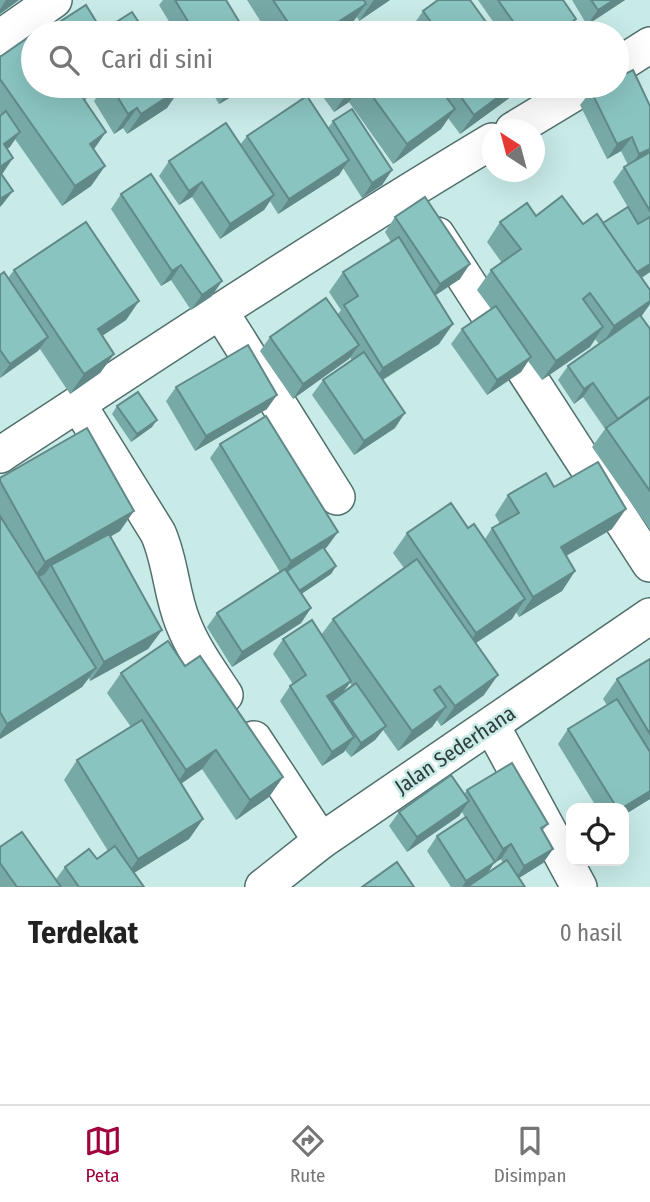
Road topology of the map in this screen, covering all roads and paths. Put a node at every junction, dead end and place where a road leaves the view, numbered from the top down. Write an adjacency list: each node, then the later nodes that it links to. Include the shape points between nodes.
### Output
1 (54, 0): 2 (street)
2 (24, 21)
3 (21, 23): 4 (street)
4 (0, 38)
5 (650, 45): 6 (street)
6 (629, 58)
7 (566, 98): 8 (street)
8 (531, 119)
9 (482, 147): 10 (street)
10 (409, 191): 11 (street); 15 (street)
11 (220, 311): 12 (street); 14 (street)
12 (78, 404): 13 (street); 18 (street, via 162,541 182,622 193,643)
13 (0, 455)
14 (337, 497)
15 (650, 564)
16 (650, 616): 17 (street, Jalan Sederhana)
17 (492, 726): 18 (street, Jalan Sederhana); 20 (street)
18 (321, 841): 19 (street, Jalan Sederhana)
19 (263, 887)
20 (579, 887)

